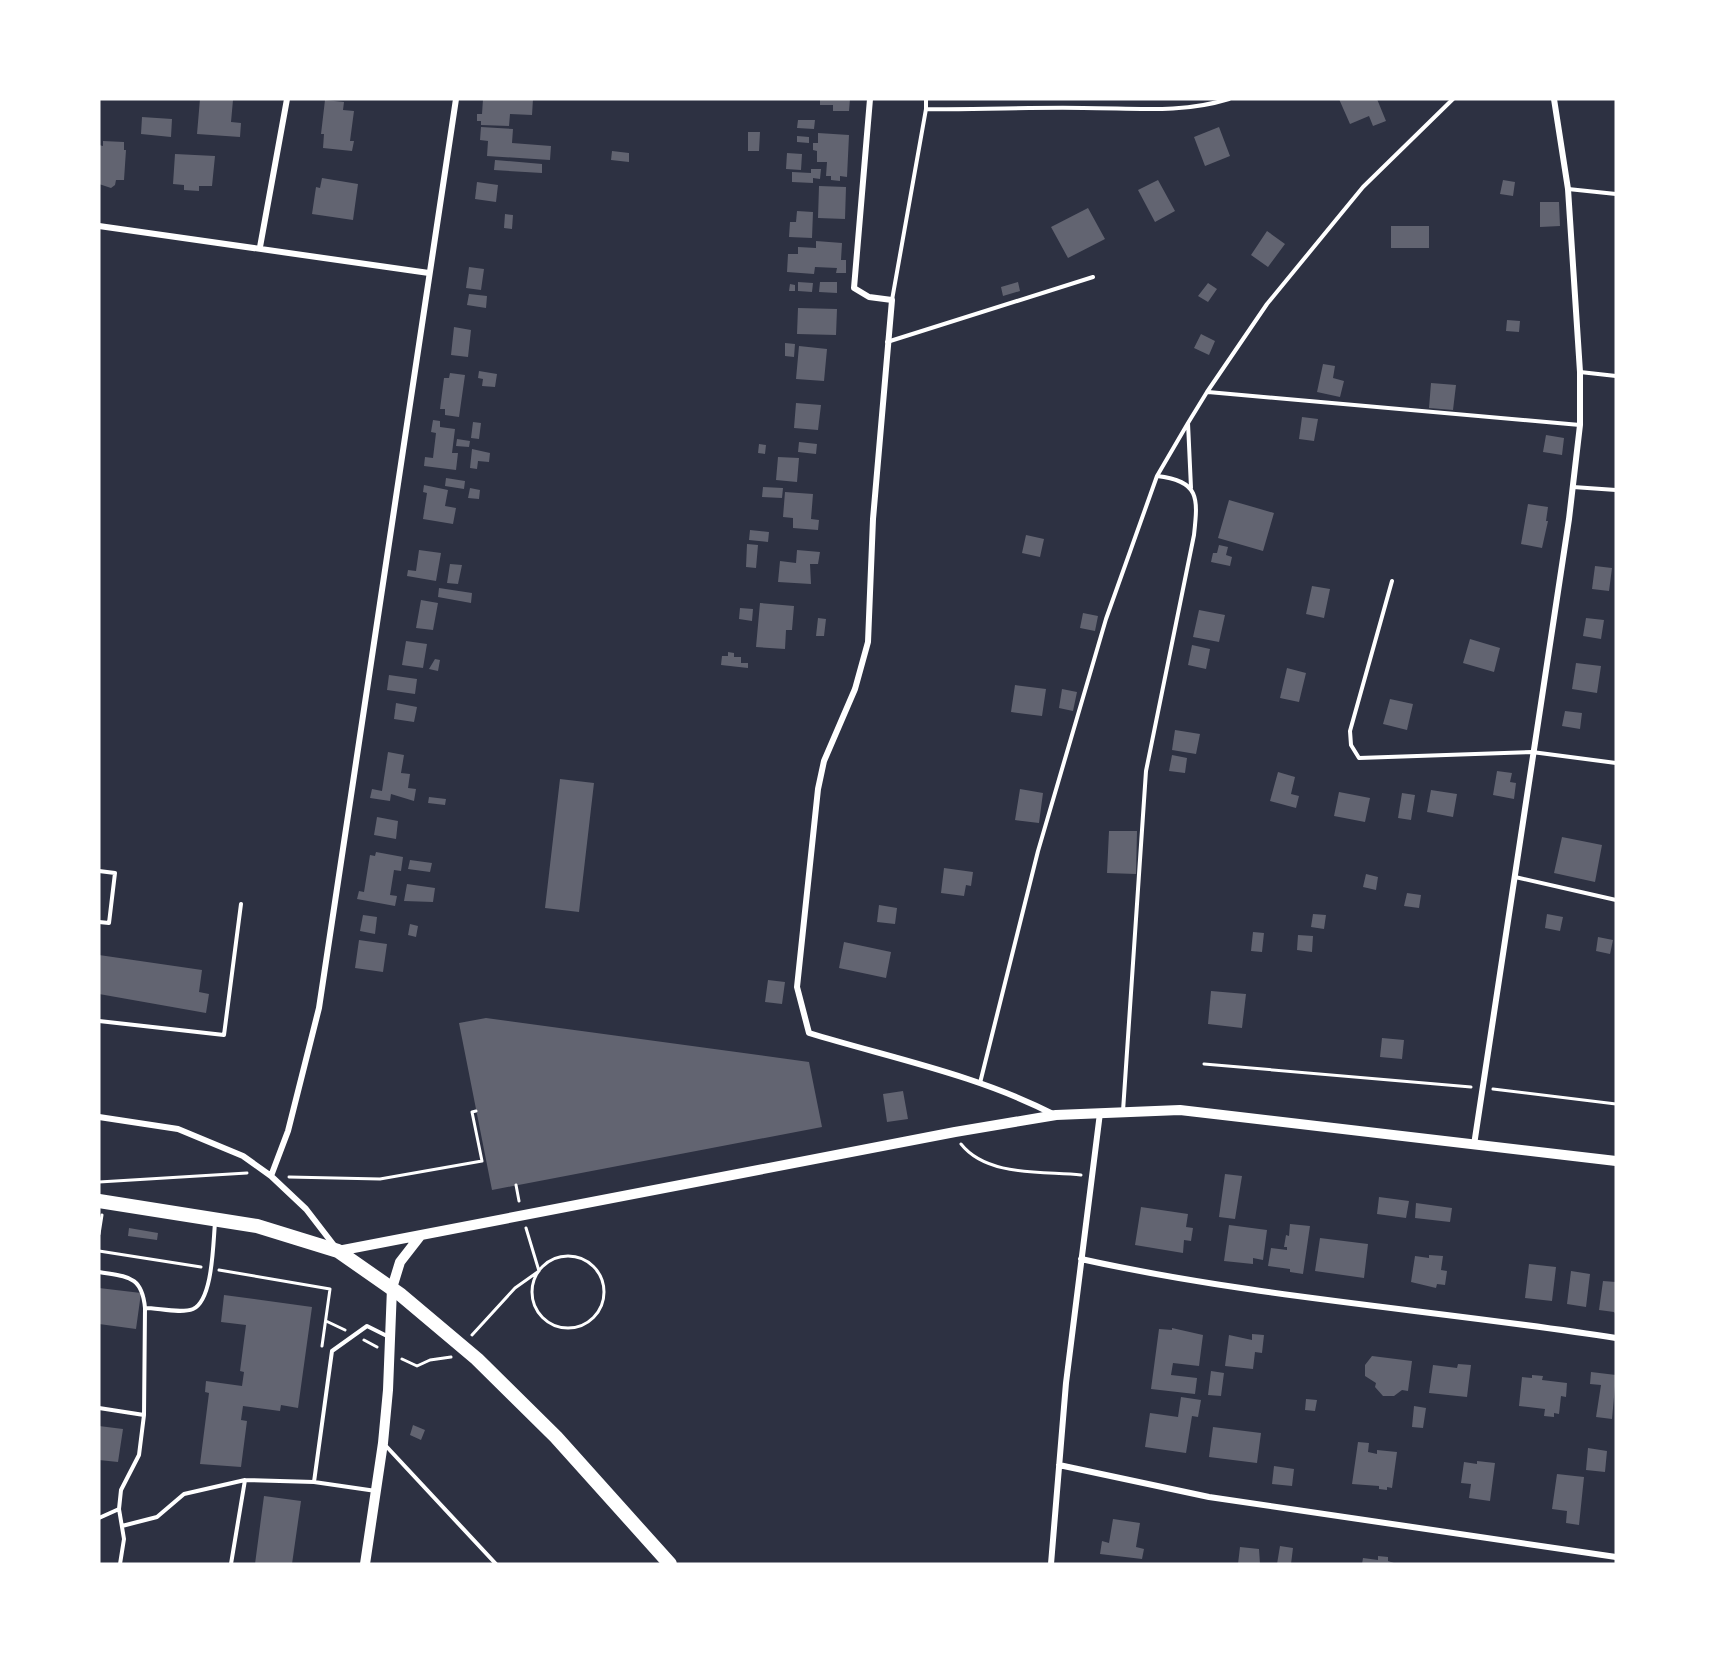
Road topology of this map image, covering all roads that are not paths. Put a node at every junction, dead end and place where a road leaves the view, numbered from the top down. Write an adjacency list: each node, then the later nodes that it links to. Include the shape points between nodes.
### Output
1 (287, 99): 12 (street)
2 (456, 99): 13 (street)
3 (870, 99): 15 (street, via 854,288 869,297)
4 (926, 99): 8 (lane)
5 (1229, 99): 8 (lane, via 1204,107 1164,111)
6 (1453, 99): 19 (lane, via 1363,187 1267,304)
7 (1554, 99): 9 (street)
8 (926, 109): 15 (lane)
9 (1568, 189): 10 (lane); 17 (street)
10 (1616, 194)
11 (99, 226): 12 (street)
12 (260, 247): 13 (street)
13 (429, 273): 42 (street, via 319,1008 282,1154)
14 (1093, 277): 16 (lane)
15 (891, 300): 16 (street)
16 (886, 343): 35 (street, via 868,642 855,689 824,761 818,789 797,987 809,1033)
17 (1580, 372): 18 (lane); 21 (street)
18 (1616, 376)
19 (1207, 392): 20 (lane); 21 (lane)
20 (1188, 423): 22 (lane); 24 (lane)
21 (1580, 425): 23 (street)
22 (1157, 476): 24 (lane, via 1177,478); 35 (lane, via 1106,619 1038,851)
23 (1573, 487): 25 (lane); 27 (street)
24 (1191, 488): 36 (lane, via 1197,499 1194,535 1146,771)
25 (1616, 490)
26 (1392, 581): 27 (lane, via 1350,731 1351,745 1359,758)
27 (1532, 752): 28 (lane); 30 (street)
28 (1616, 763)
29 (99, 871): 33 (lane, via 115,873 109,923)
30 (1514, 877): 31 (lane); 40 (street)
31 (1616, 900)
32 (241, 904): 34 (lane, via 224,1035)
33 (99, 922)
34 (99, 1021)
35 (980, 1083): 38 (street)
36 (1123, 1112): 37 (street); 40 (street, via 1180,1110)
37 (1100, 1113): 38 (street); 47 (street)
38 (1056, 1115): 45 (street)
39 (99, 1117): 42 (street, via 178,1129 243,1156)
40 (1474, 1145): 41 (street)
41 (1616, 1161)
42 (272, 1176): 46 (street, via 306,1209)
43 (99, 1201): 44 (main road)
44 (216, 1220): 46 (main road, via 257,1226); 50 (lane, via 208,1287 197,1306 191,1310)
45 (421, 1235): 46 (street); 49 (street, via 400,1262)
46 (338, 1251): 49 (main road)
47 (1081, 1258): 52 (street, via 1139,1272 1290,1296); 56 (street)
48 (99, 1272): 50 (lane, via 134,1280 144,1290)
49 (392, 1288): 51 (street); 68 (main road, via 462,1347 556,1437)
50 (145, 1308): 54 (lane)
51 (390, 1338): 55 (street); 58 (lane, via 367,1326 332,1351)
52 (1616, 1338)
53 (99, 1408): 54 (lane)
54 (144, 1415): 60 (lane, via 139,1455 121,1490)
55 (383, 1443): 59 (street); 67 (lane)
56 (1059, 1466): 63 (street, via 1209,1497); 69 (street)
57 (245, 1480): 58 (lane); 62 (lane, via 184,1494 158,1517); 65 (lane)
58 (314, 1482): 59 (lane)
59 (376, 1491): 66 (street)
60 (119, 1509): 61 (lane); 62 (lane)
61 (99, 1518)
62 (122, 1526): 64 (lane)
63 (1616, 1557)
64 (120, 1564)
65 (231, 1564)
66 (365, 1564)
67 (495, 1564)
68 (670, 1564)
69 (1051, 1564)

